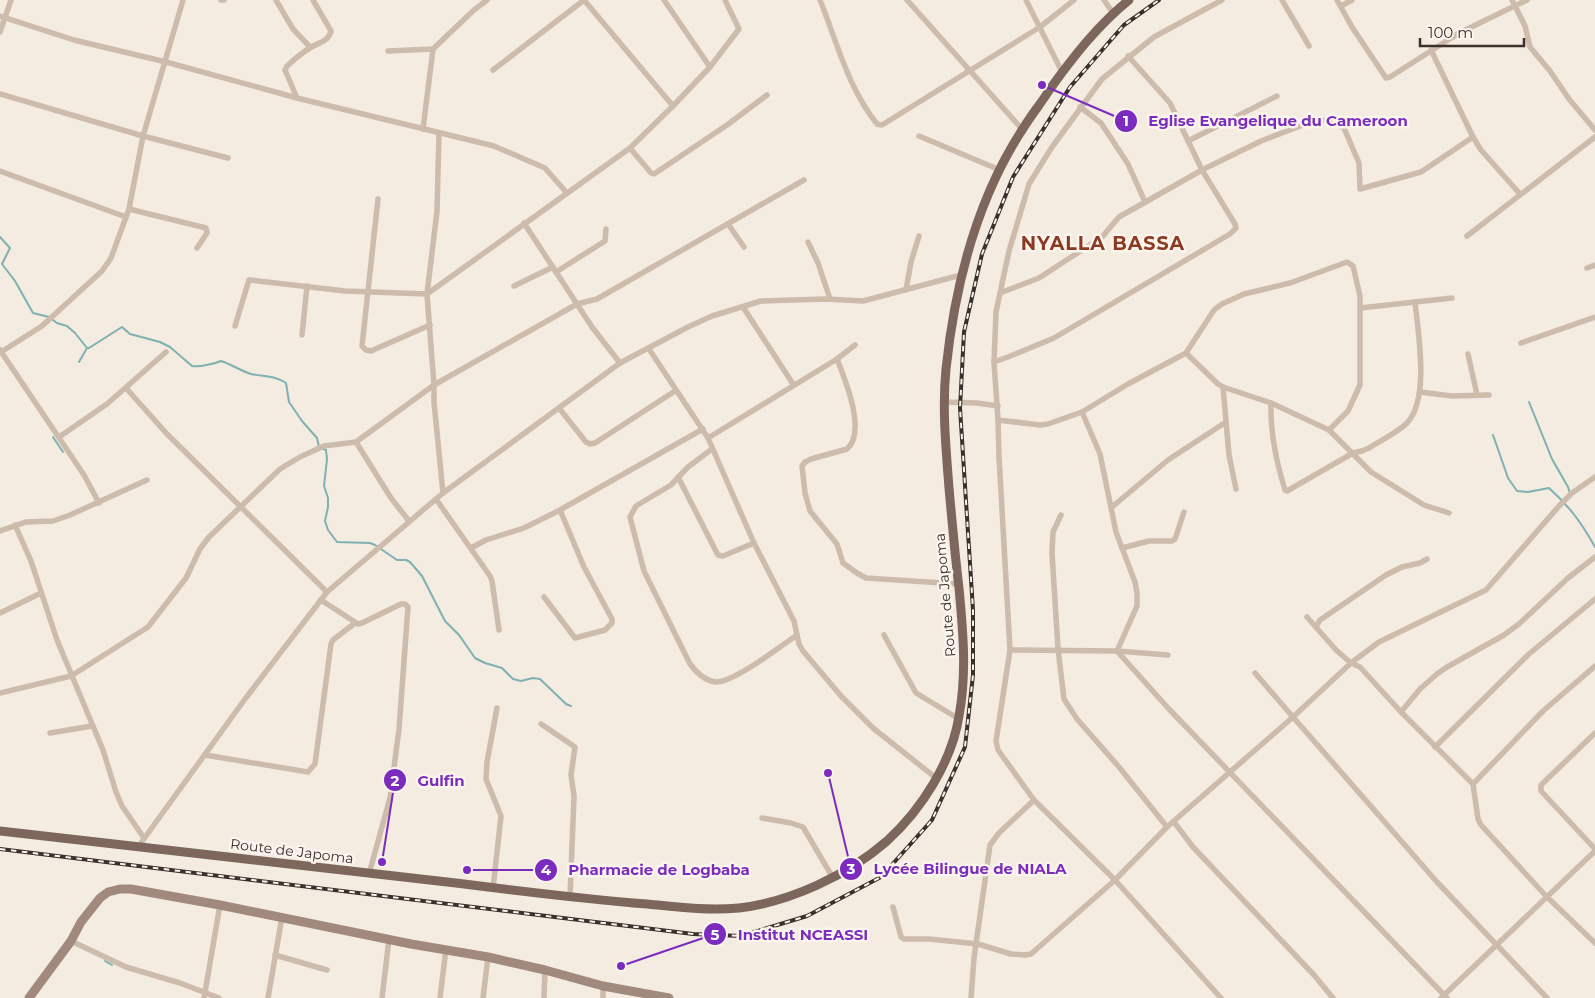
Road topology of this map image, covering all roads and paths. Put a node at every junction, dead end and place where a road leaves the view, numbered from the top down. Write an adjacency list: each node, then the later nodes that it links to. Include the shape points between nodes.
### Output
1 (11, 0): 23 (street)
2 (183, 0): 32 (street)
3 (276, 0): 27 (street, via 293,29)
4 (312, 0): 27 (street, via 331,31 323,43)
5 (487, 0): 28 (street)
6 (584, 0): 34 (street); 41 (street)
7 (664, 0): 33 (street)
8 (725, 0): 33 (street, via 739,29)
9 (820, 0): 35 (street, via 863,106 877,124 882,125)
10 (906, 0): 35 (street)
11 (1026, 0): 24 (street)
12 (1074, 0): 24 (street)
13 (1104, 0): 22 (street)
14 (1129, 0): 22 (main road, Route de Japoma)
15 (1222, 0): 31 (street, via 1154,37)
16 (1282, 0): 26 (street)
17 (1337, 0): 21 (street)
18 (1352, 0): 21 (street)
19 (1527, 0): 20 (street)
20 (1513, 3): 29 (street); 45 (street, via 1525,26 1530,47)
21 (1341, 6): 29 (street, via 1384,77 1390,77)
22 (1113, 13): 36 (main road, Route de Japoma)
23 (3, 17): 25 (street); 32 (street, via 74,40)
24 (1040, 27): 35 (street); 36 (street)
25 (0, 32)
26 (1309, 46)
27 (310, 48): 40 (street, via 286,68)
28 (434, 49): 30 (street); 43 (street)
29 (1431, 50): 49 (street)
30 (388, 51)
31 (1128, 56): 42 (street, via 1099,81); 51 (street, via 1170,104)
32 (166, 62): 40 (street); 47 (street)
33 (710, 67): 41 (street)
34 (493, 70)
35 (970, 70): 44 (street)
36 (1062, 72): 44 (main road, Route de Japoma)
37 (0, 94): 47 (street)
38 (767, 95): 52 (street, via 654,174)
39 (1277, 96): 51 (street)
40 (298, 98): 43 (street)
41 (674, 106): 52 (street)
42 (1080, 107): 61 (street, via 1102,122 1128,164); 80 (street, via 1027,189)
43 (423, 129): 46 (street)
44 (1022, 129): 54 (main road, Route de Japoma)
45 (1595, 130)
46 (439, 133): 58 (street, via 494,146 545,168); 81 (street, via 437,211)
47 (143, 136): 53 (street); 62 (street)
48 (919, 136): 54 (street)
49 (1473, 137): 55 (street, via 1421,172 1360,188 1359,163 1344,128 1325,120 1313,121 1276,135); 59 (street)
50 (1595, 137): 59 (street)
51 (1188, 141): 55 (street)
52 (630, 148): 58 (street)
53 (228, 158)
54 (1000, 170): 75 (main road, Route de Japoma, via 973,235)
55 (1202, 170): 61 (street); 101 (street, via 1235,224 1234,231 1054,338)
56 (0, 171): 63 (street)
57 (804, 180): 65 (street)
58 (566, 192): 64 (street)
59 (1520, 194): 68 (street)
60 (378, 199): 79 (street)
61 (1145, 202): 80 (street, via 1119,217 1102,237 1039,278)
62 (129, 209): 63 (street); 71 (street, via 206,228 207,233)
63 (126, 217): 95 (street, via 111,258 102,270 42,326)
64 (524, 223): 74 (street); 81 (street)
65 (728, 224): 70 (street); 85 (street, via 597,299)
66 (606, 229): 74 (street, via 605,241)
67 (919, 236): 78 (street)
68 (1467, 236)
69 (808, 242): 83 (street)
70 (744, 247)
71 (197, 248)
72 (1595, 265): 73 (street)
73 (1587, 268)
74 (554, 270): 77 (street); 85 (street)
75 (962, 276): 78 (street); 111 (main road, Route de Japoma, via 946,368)
76 (306, 286): 79 (street); 90 (street, via 249,280); 91 (street)
77 (514, 286)
78 (906, 290): 83 (street, via 863,302)
79 (368, 292): 81 (street); 89 (street, via 362,346 366,350 371,351)
80 (1000, 293): 101 (street)
81 (427, 294): 89 (street)
82 (1452, 298): 84 (street)
83 (830, 299): 86 (street, via 761,301)
84 (1415, 302): 87 (street); 108 (street)
85 (578, 304): 102 (street); 104 (street)
86 (743, 307): 94 (street, via 712,316); 103 (street)
87 (1360, 308): 97 (street, via 1353,266 1347,262 1222,304 1214,310); 119 (street, via 1360,385 1348,411)
88 (1595, 317): 92 (street)
89 (430, 325): 104 (street)
90 (235, 326)
91 (302, 335)
92 (1521, 343)
93 (855, 346): 99 (street)
94 (649, 349): 102 (street); 107 (street)
95 (0, 351): 100 (street)
96 (166, 352): 106 (street)
97 (1186, 353): 105 (street); 115 (street)
98 (1468, 354): 109 (street)
99 (838, 359): 103 (street); 146 (street, via 847,382 855,436 847,448 811,459 802,466 806,503 810,511 837,544 843,563 857,574 866,578)
100 (3, 362): 120 (street)
101 (994, 362): 113 (street)
102 (620, 363): 114 (street)
103 (794, 384): 121 (street)
104 (434, 385): 122 (street); 129 (street)
105 (1223, 387): 112 (street); 117 (street)
106 (126, 388): 120 (street); 132 (street)
107 (675, 391): 114 (street, via 590,444); 118 (street)
108 (1420, 392): 109 (street); 124 (street, via 1412,417 1406,424 1362,452)
109 (1477, 395): 110 (street)
110 (1489, 395)
111 (944, 402): 113 (street); 146 (main road, Route de Japoma)
112 (1272, 403): 119 (street); 124 (street, via 1275,457 1285,490 1292,490)
113 (998, 406): 116 (street)
114 (559, 408): 129 (street)
115 (1082, 412): 116 (street, via 1040,425); 133 (street, via 1100,454)
116 (998, 420): 160 (street)
117 (1226, 422): 128 (street); 133 (street, via 1168,460)
118 (703, 429): 121 (street); 134 (street)
119 (1329, 430): 124 (street)
120 (59, 437): 131 (street)
121 (708, 438): 123 (street)
122 (356, 442): 132 (street, via 324,446 300,457 280,469); 138 (street)
123 (712, 449): 125 (street); 141 (street)
124 (1353, 453): 136 (street, via 1371,472 1424,505)
125 (678, 477): 141 (street, via 718,555 723,556); 157 (street, via 667,488 636,506 630,517 644,571 696,672 715,682 733,677)
126 (1595, 477): 163 (street, via 1559,506 1486,590 1387,638)
127 (147, 480): 131 (street)
128 (1236, 488)
129 (443, 493): 130 (street)
130 (436, 499): 138 (street); 142 (street)
131 (99, 503): 139 (street, via 53,520)
132 (239, 507): 147 (street); 166 (street, via 208,537 186,578 148,627)
133 (1112, 507): 143 (street)
134 (560, 510): 142 (street); 149 (street, via 612,623 605,630 575,638)
135 (1184, 512): 143 (street, via 1172,541 1149,541)
136 (1449, 513)
137 (1061, 515): 159 (street, via 1052,540)
138 (409, 521): 147 (street)
139 (15, 525): 140 (street); 148 (street, via 32,561)
140 (0, 531)
141 (754, 542): 157 (street, via 790,613)
142 (471, 548): 156 (street, via 492,582)
143 (1122, 548): 161 (street, via 1135,582 1137,606)
144 (1594, 557): 169 (street, via 1519,624 1437,674)
145 (1427, 559): 155 (street, via 1386,575 1320,620)
146 (958, 584): 171 (main road, Route de Japoma, via 964,638)
147 (327, 592): 150 (street)
148 (42, 593): 152 (street); 166 (street)
149 (544, 597)
150 (321, 600): 154 (street); 177 (street)
151 (1595, 600): 176 (street, via 1529,654)
152 (0, 613)
153 (1307, 617): 155 (street)
154 (355, 623): 177 (street, via 331,644 315,764 308,772); 189 (street, via 362,623 401,604 408,607 390,798)
155 (1316, 627): 163 (street)
156 (499, 630)
157 (797, 635): 179 (street, via 803,651 841,696 873,728)
158 (884, 635): 171 (street, via 916,693)
159 (1058, 649): 160 (street); 161 (street); 184 (street, via 1064,700)
160 (1010, 650): 181 (street, via 996,741 1003,758)
161 (1117, 651): 162 (street); 178 (street)
162 (1168, 655)
163 (1351, 664): 169 (street, via 1360,667); 170 (street)
164 (1595, 666): 180 (street, via 1543,711)
165 (1256, 674): 170 (street)
166 (71, 676): 167 (street); 173 (street)
167 (0, 693)
168 (497, 708): 192 (street, via 486,779 501,816)
169 (1401, 712): 176 (street)
170 (1293, 716): 178 (street); 202 (street, via 1437,882)
171 (959, 719): 179 (main road, Route de Japoma)
172 (542, 724): 193 (street, via 575,747 571,775 574,796)
173 (92, 726): 174 (street); 186 (street, via 122,806)
174 (50, 733)
175 (1595, 733): 188 (street, via 1541,785 1541,791)
176 (1435, 747): 180 (street)
177 (206, 755): 186 (street)
178 (1230, 771): 183 (street); 210 (street)
179 (936, 778): 190 (main road, Route de Japoma, via 917,808 896,832 870,856)
180 (1473, 784): 194 (street, via 1481,825)
181 (1034, 800): 191 (street); 201 (street, via 990,845)
182 (762, 818): 190 (street, via 803,827)
183 (1174, 822): 184 (street); 222 (street, via 1193,847)
184 (1167, 827): 191 (street)
185 (0, 831): 187 (main road, Route de Japoma)
186 (144, 838): 187 (street)
187 (138, 847): 189 (main road, Route de Japoma)
188 (1595, 850): 194 (street)
189 (368, 874): 192 (main road, Route de Japoma)
190 (834, 878): 193 (main road, Route de Japoma, via 797,893 741,908 686,907)
191 (1115, 880): 201 (street, via 1031,954 1012,954); 221 (street)
192 (493, 888): 193 (main road, Route de Japoma)
193 (570, 896)
194 (1546, 896): 200 (street); 202 (street)
195 (220, 905): 197 (main road); 199 (main road, via 120,889 100,898); 209 (street)
196 (893, 907): 201 (street, via 904,939)
197 (282, 917): 198 (main road); 204 (street)
198 (389, 938): 203 (main road); 214 (street)
199 (70, 941): 209 (street, via 126,967 180,983); 211 (main road)
200 (1595, 943)
201 (978, 944): 220 (street)
202 (1496, 944): 210 (street); 223 (street)
203 (446, 949): 205 (main road); 215 (street)
204 (275, 954): 206 (street); 213 (street)
205 (488, 957): 207 (main road); 216 (street)
206 (327, 970)
207 (546, 970): 208 (main road); 217 (street)
208 (603, 986): 218 (street); 219 (main road)
209 (204, 996): 212 (street)
210 (1444, 997)
211 (29, 998)
212 (219, 998)
213 (268, 998)
214 (382, 998)
215 (440, 998)
216 (483, 998)
217 (544, 998)
218 (603, 998)
219 (663, 998)
220 (971, 998)
221 (1221, 998)
222 (1333, 998)
223 (1547, 998)

